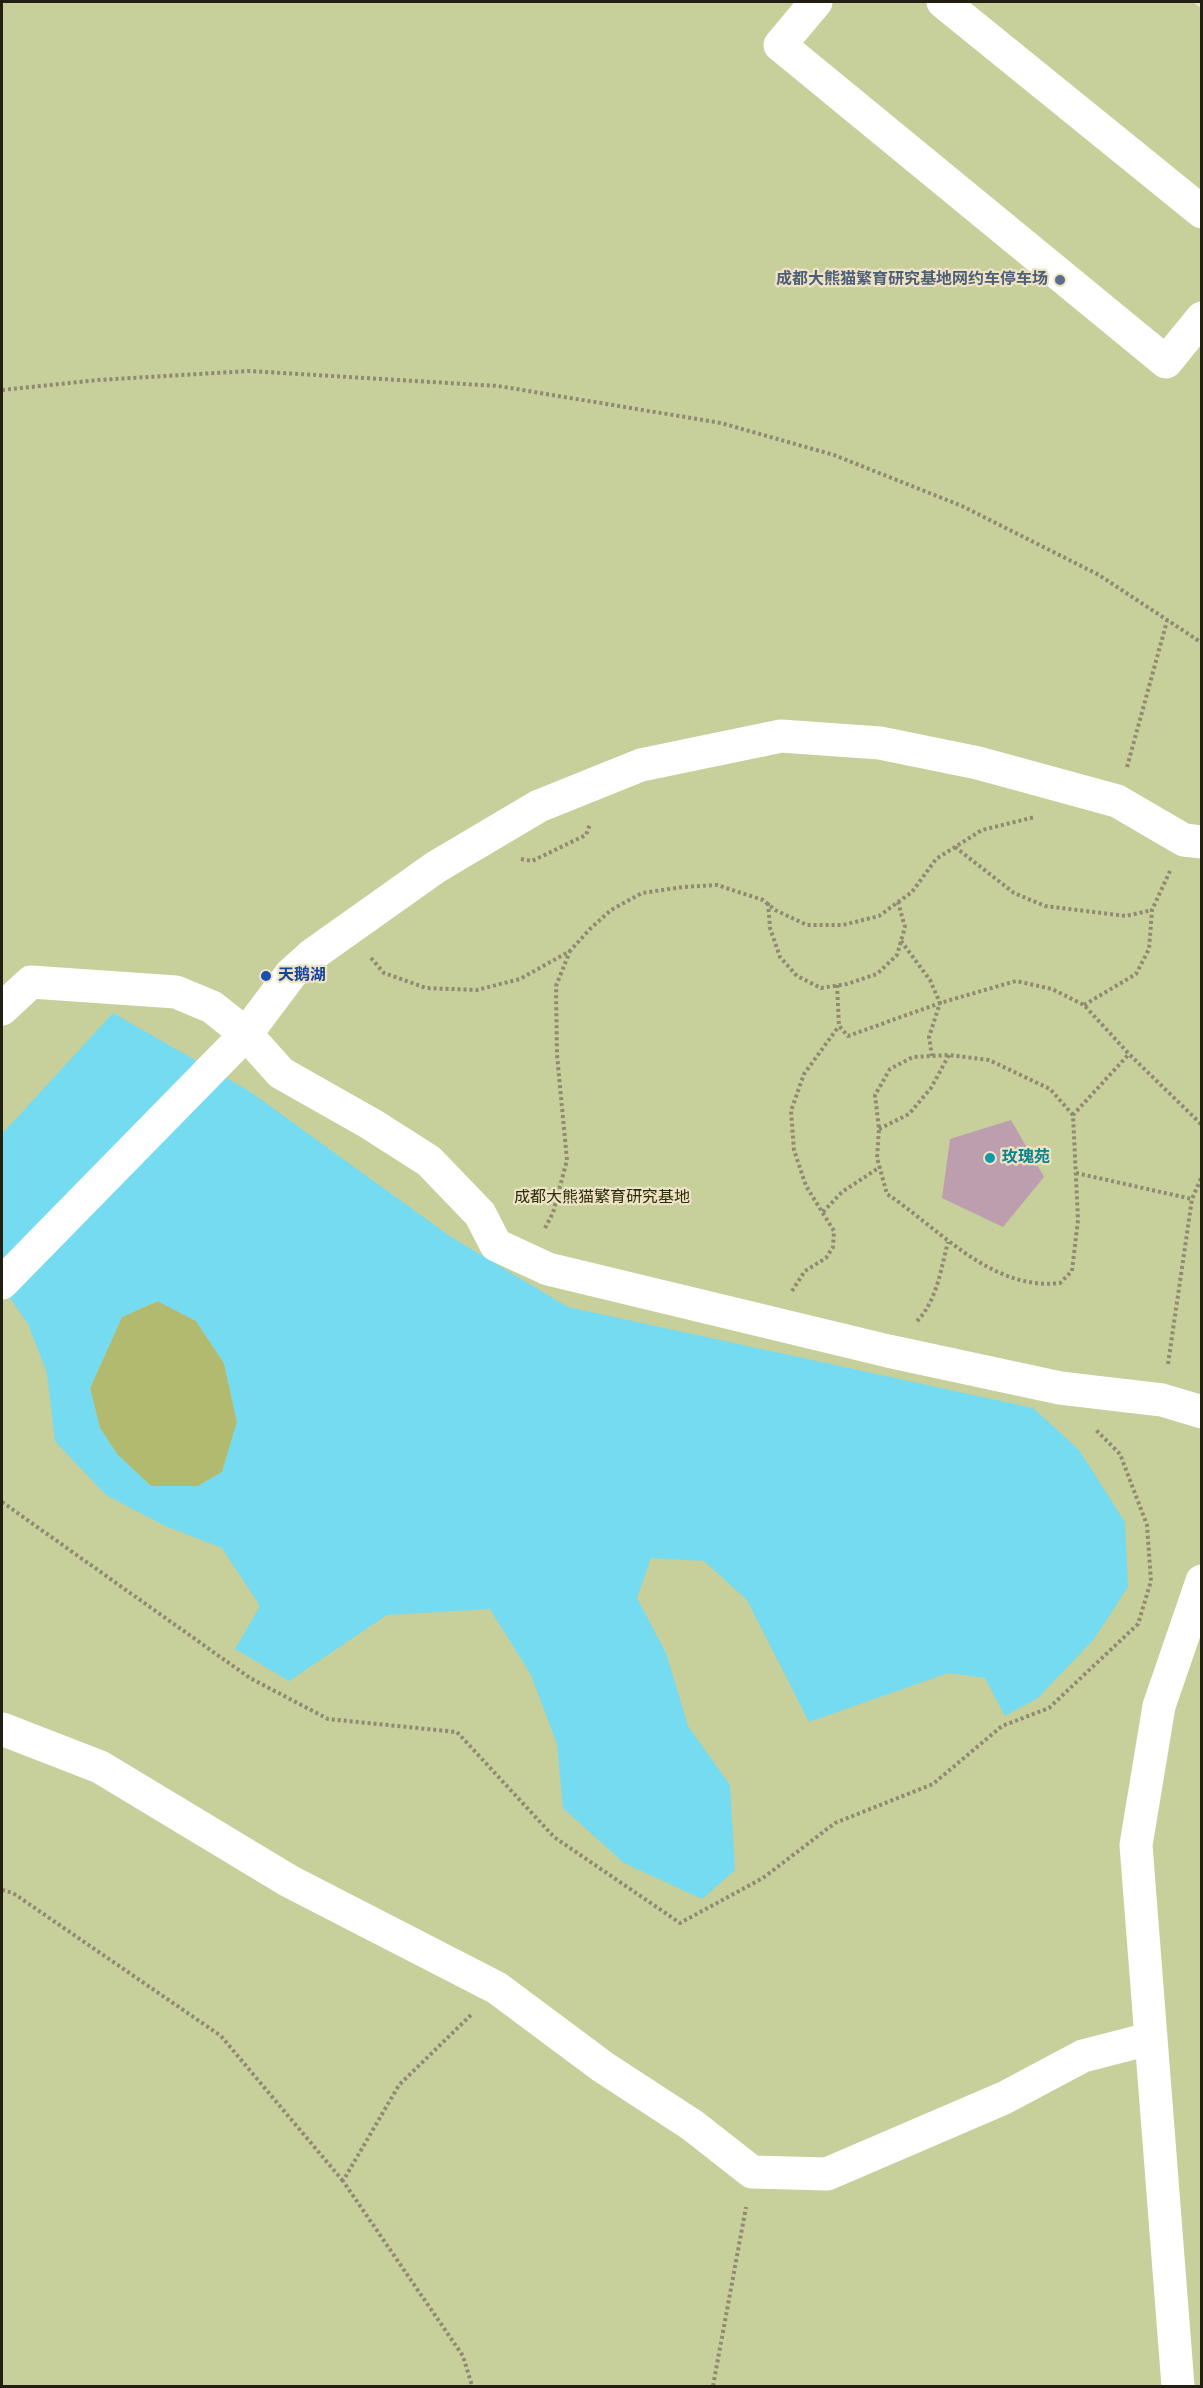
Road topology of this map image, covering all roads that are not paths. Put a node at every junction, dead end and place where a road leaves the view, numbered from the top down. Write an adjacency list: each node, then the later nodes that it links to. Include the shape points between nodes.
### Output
1 (816, 2): 4 (lane, via 780,45 1120,325 1166,362)
2 (943, 2): 3 (lane)
3 (1202, 212)
4 (1202, 318)
5 (1193, 841): 7 (lane, via 1117,801 978,763 880,743 781,736 641,765 539,806 436,867 312,955 291,974)
6 (2, 1009): 7 (lane, via 31,982 176,992 212,1007)
7 (238, 1042): 8 (lane); 9 (lane, via 281,1073 429,1161 480,1214 496,1245 548,1269 888,1352 1060,1388 1162,1400)
8 (2, 1283)
9 (1202, 1412)
10 (1202, 1581): 12 (lane, via 1159,1706 1136,1845)
11 (2, 1729): 12 (lane, via 100,1767 289,1881 497,1988 603,2067 692,2124 752,2172 827,2174 1004,2098 1083,2056)
12 (1149, 2039): 13 (lane)
13 (1178, 2386)

